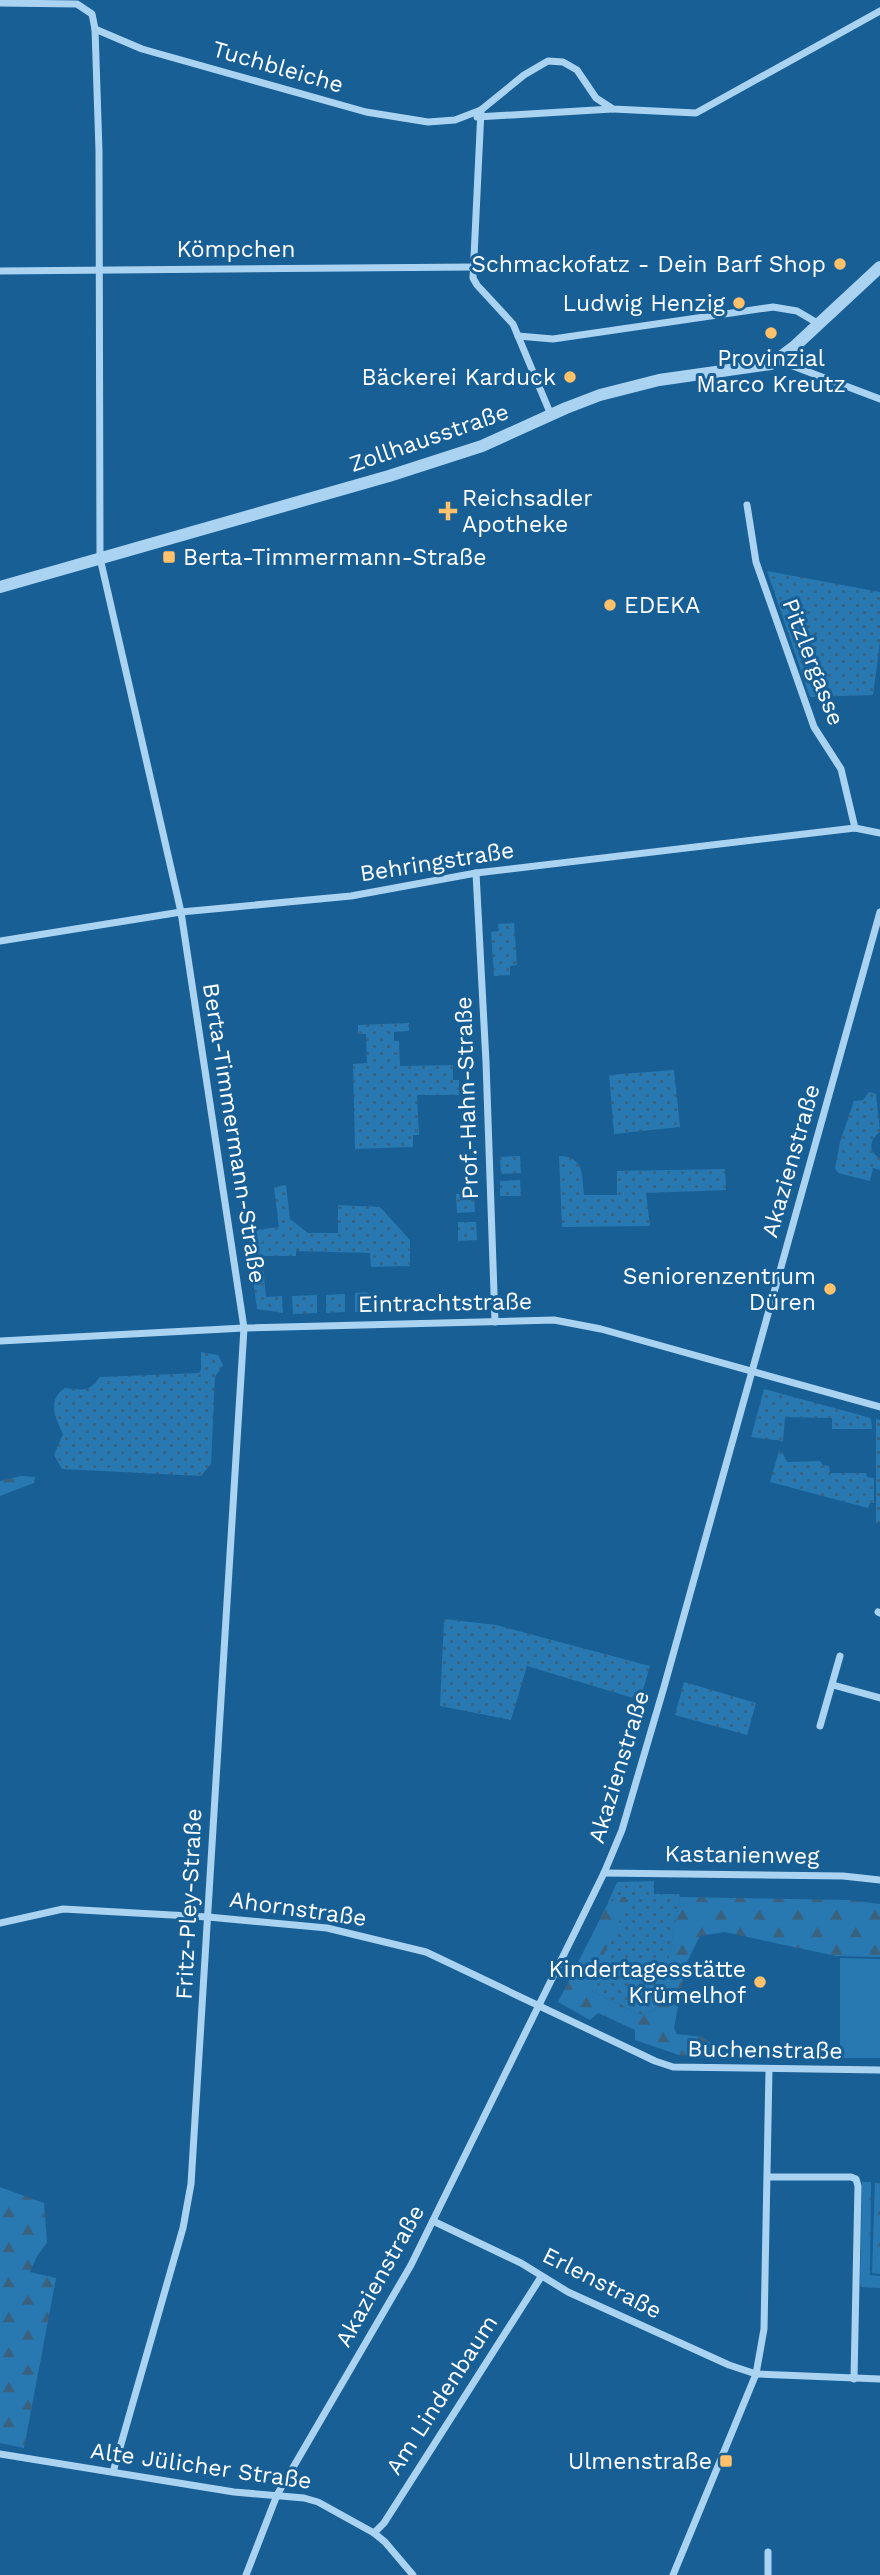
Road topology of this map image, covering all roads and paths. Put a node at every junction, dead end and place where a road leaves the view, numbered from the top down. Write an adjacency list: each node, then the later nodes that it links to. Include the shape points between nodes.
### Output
1 (0, 3): 3 (street, via 77,4 92,14)
2 (880, 11): 4 (street, Tuchbleiche, via 696,113)
3 (95, 29): 5 (street, Tuchbleiche, via 142,49 366,112 428,122); 8 (street, Berta-Timmermann-Straße)
4 (613, 109): 5 (street, Tuchbleiche); 5 (street, Tuchbleiche, via 596,98 577,70 548,61 524,75)
5 (481, 113): 6 (street)
6 (473, 267): 8 (street, Kömpchen); 11 (street, via 477,285)
7 (880, 267): 10 (street, Zollhausstraße)
8 (99, 270): 9 (street, Kömpchen); 16 (street, Berta-Timmermann-Straße)
9 (0, 271)
10 (819, 324): 11 (street, via 797,311 772,307 553,339); 12 (street, Zollhausstraße)
11 (519, 336): 14 (street)
12 (777, 360): 13 (street); 14 (street, Zollhausstraße, via 761,367 638,385)
13 (880, 399)
14 (551, 415): 16 (street, Zollhausstraße, via 442,459)
15 (747, 505): 18 (street, Pitzlergasse, via 756,562 814,727 841,769)
16 (100, 558): 17 (street, Zollhausstraße); 21 (street, Berta-Timmermann-Straße)
17 (0, 587)
18 (855, 828): 19 (street, Behringstraße); 20 (street, Behringstraße)
19 (880, 833)
20 (476, 873): 21 (street, Behringstraße, via 351,896); 24 (street, Prof.-Hahn-Straße)
21 (181, 912): 23 (street, Behringstraße); 25 (street, Berta-Timmermann-Straße)
22 (880, 912): 27 (street, Akazienstraße)
23 (0, 941)
24 (495, 1322): 25 (street, Eintrachtstraße); 27 (street, Eintrachtstraße, via 576,1322)
25 (244, 1328): 26 (street, Eintrachtstraße); 35 (street, Fritz-Pley-Straße)
26 (0, 1340)
27 (752, 1370): 28 (street, Eintrachtstraße); 33 (street, Akazienstraße, via 633,1794)
28 (880, 1407)
29 (840, 1656): 30 (street)
30 (832, 1685): 31 (street); 32 (street)
31 (880, 1698)
32 (820, 1726)
33 (604, 1873): 34 (street, Kastanienweg); 37 (street, Akazienstraße)
34 (880, 1880)
35 (208, 1917): 36 (street, Ahornstraße, via 63,1909); 37 (street, Ahornstraße, via 327,1928 426,1952); 47 (street, Fritz-Pley-Straße, via 191,2184 183,2228)
36 (0, 1923)
37 (537, 2005): 38 (street, Buchenstraße, via 673,2067); 41 (street, Akazienstraße)
38 (769, 2069): 39 (street, Buchenstraße); 40 (street)
39 (880, 2070)
40 (768, 2177): 43 (street, via 764,2329); 44 (street, via 856,2179)
41 (433, 2221): 42 (street, Erlenstraße); 48 (street, Akazienstraße)
42 (541, 2277): 43 (street, Erlenstraße); 49 (street, Am Lindenbaum)
43 (756, 2374): 44 (street, Erlenstraße); 53 (street)
44 (854, 2379): 45 (street, Erlenstraße)
45 (880, 2379)
46 (0, 2455): 47 (street, Alte Jülicher Straße)
47 (113, 2472): 48 (street, Alte Jülicher Straße)
48 (277, 2496): 49 (street, Alte Jülicher Straße, via 318,2502); 51 (street, Akazienstraße)
49 (374, 2533): 52 (street, Alte Jülicher Straße)
50 (768, 2552): 54 (street)
51 (246, 2575)
52 (413, 2575)
53 (673, 2575)
54 (768, 2575)

